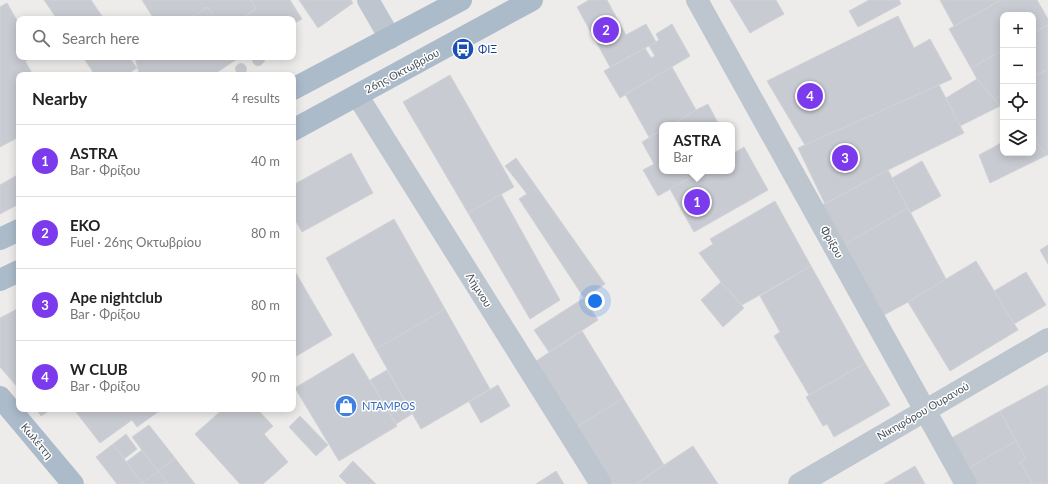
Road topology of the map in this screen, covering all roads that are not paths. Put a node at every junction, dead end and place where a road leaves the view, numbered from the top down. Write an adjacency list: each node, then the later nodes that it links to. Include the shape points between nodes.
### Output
1 (368, 0): 5 (street)
2 (461, 0): 5 (main road)
3 (532, 0): 7 (main road, 26ης Οκτωβρίου)
4 (697, 0): 15 (street, Φρίξου)
5 (390, 38): 6 (main road)
6 (296, 87)
7 (357, 95): 8 (main road, 26ης Οκτωβρίου); 17 (street, Λήμνου)
8 (296, 128)
9 (16, 231): 10 (main road)
10 (0, 239)
11 (16, 272): 12 (main road)
12 (0, 280)
13 (1048, 339): 15 (street, Νικηφόρου Ουρανού)
14 (0, 397): 16 (main road, Κωλέττη)
15 (925, 410): 18 (street, Νικηφόρου Ουρανού); 19 (street, Φρίξου)
16 (73, 484)
17 (601, 484)
18 (799, 484)
19 (966, 484)

